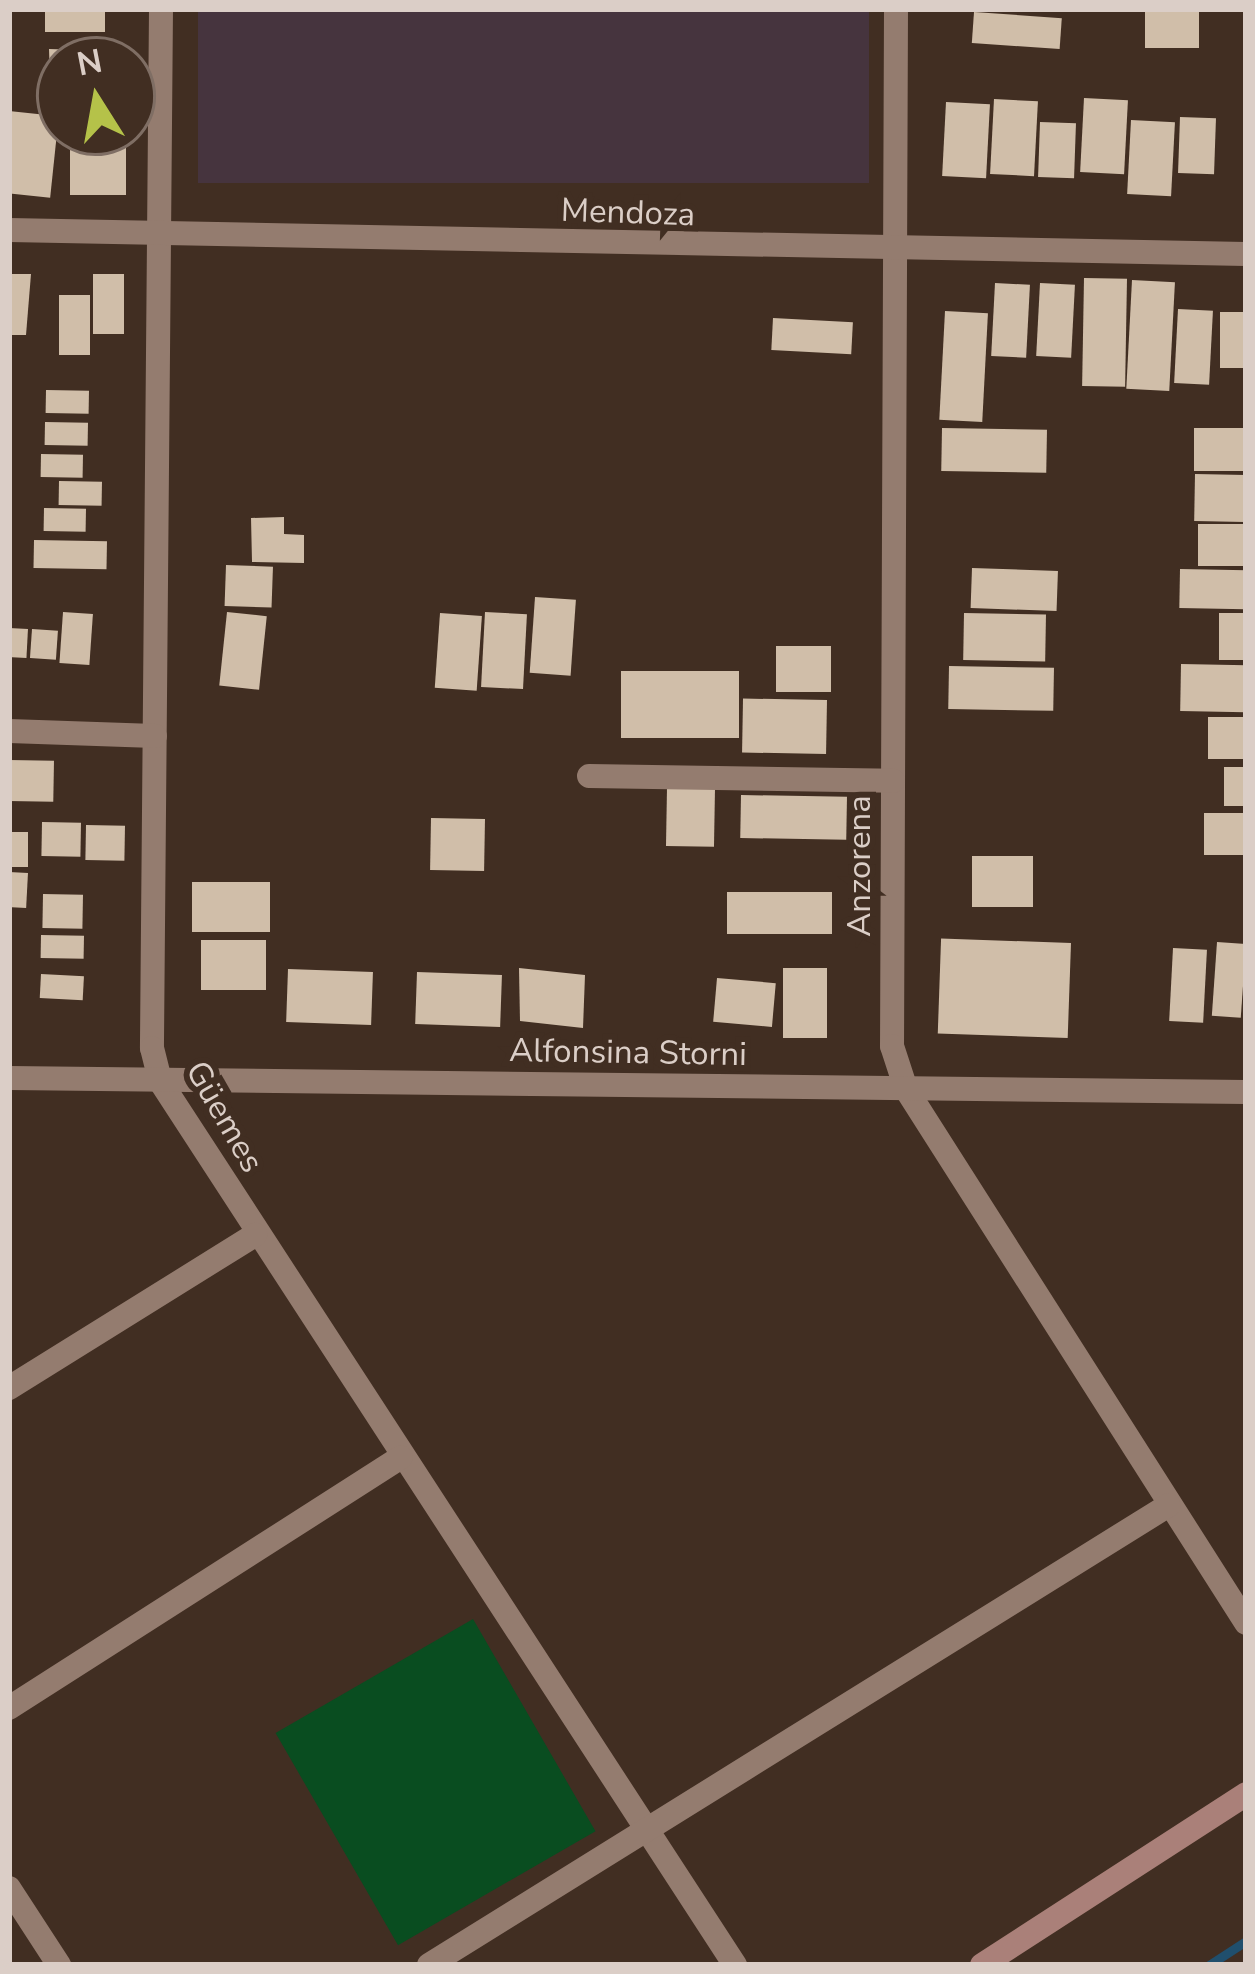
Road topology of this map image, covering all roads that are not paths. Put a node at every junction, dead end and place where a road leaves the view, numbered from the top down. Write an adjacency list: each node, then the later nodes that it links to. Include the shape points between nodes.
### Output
1 (161, 9): 4 (street, Güemes)
2 (896, 9): 5 (street, Anzorena)
3 (9, 230): 4 (street, Mendoza)
4 (158, 233): 5 (street, Mendoza); 8 (street, Güemes)
5 (896, 253): 6 (street, Mendoza); 10 (street, Anzorena)
6 (1246, 254)
7 (9, 731): 8 (street)
8 (155, 736): 12 (street, Güemes, via 152,1048)
9 (589, 776): 10 (street)
10 (893, 781): 13 (street, Anzorena, via 892,1046)
11 (9, 1078): 12 (street, Alfonsina Storni)
12 (160, 1081): 13 (street, Alfonsina Storni); 15 (street, Güemes)
13 (906, 1089): 14 (street, Alfonsina Storni); 18 (street, Anzorena)
14 (1246, 1092)
15 (255, 1235): 16 (street); 17 (street, Güemes)
16 (9, 1388)
17 (401, 1457): 20 (street); 22 (street, Güemes)
18 (1169, 1504): 19 (street, Anzorena); 22 (street)
19 (1246, 1623)
20 (9, 1708)
21 (1246, 1793): 27 (main road)
22 (644, 1826): 25 (street); 26 (street, Güemes)
23 (9, 1888): 24 (street)
24 (59, 1965)
25 (429, 1965)
26 (735, 1965)
27 (982, 1965)

